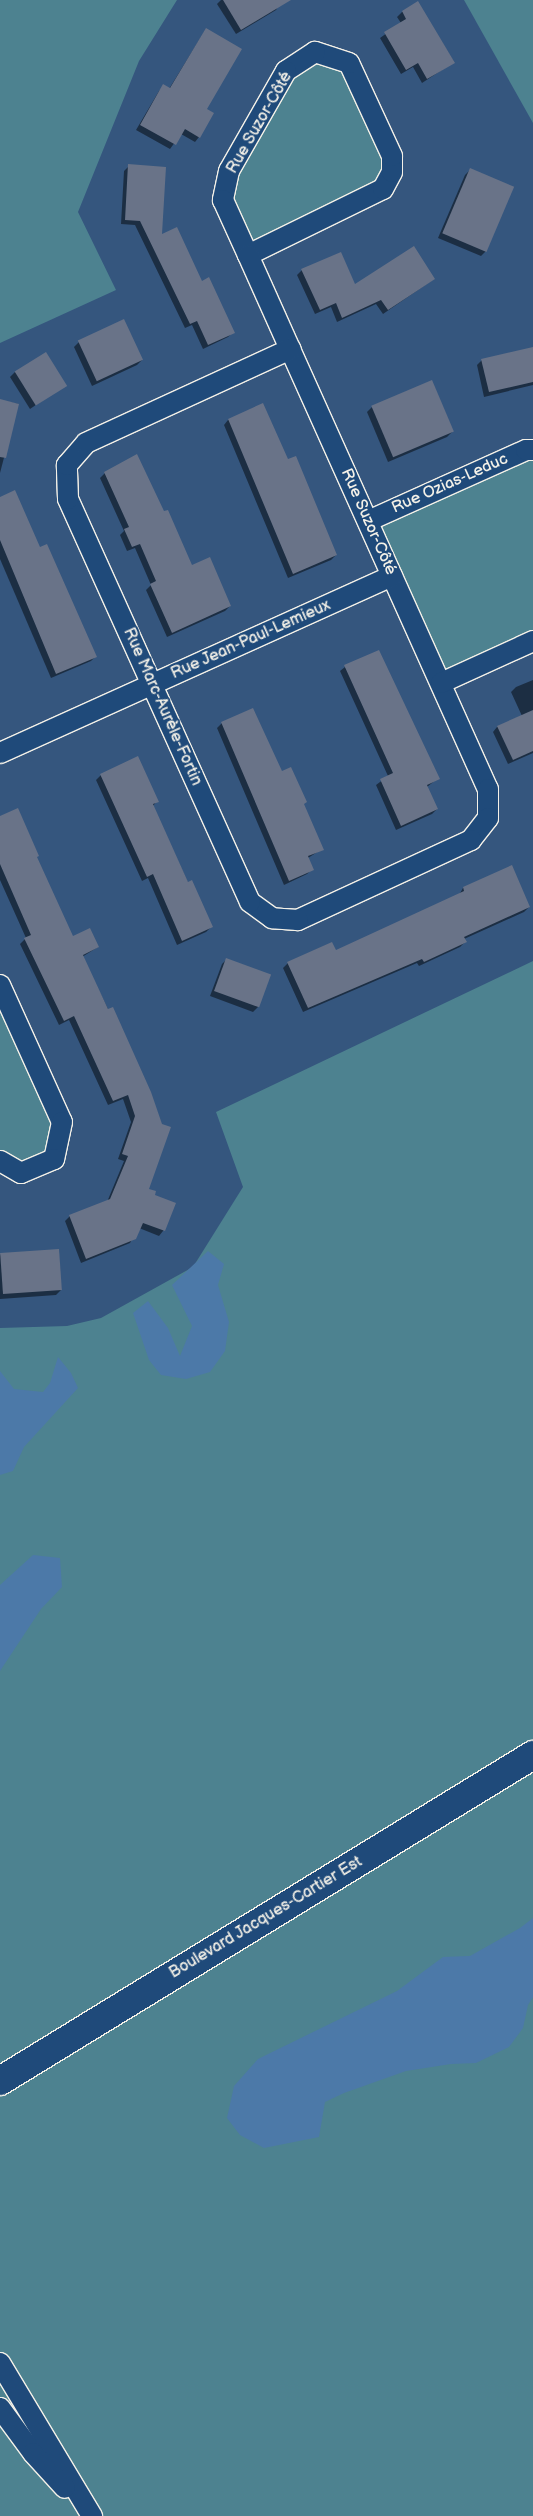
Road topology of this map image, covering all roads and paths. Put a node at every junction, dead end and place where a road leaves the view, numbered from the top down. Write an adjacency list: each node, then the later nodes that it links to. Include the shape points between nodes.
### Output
1 (248, 255): 1 (street, Rue Suzor-Côté, via 223,200 228,171 286,71 315,52 349,63 392,156 392,172 383,189); 2 (street, Rue Suzor-Côté)
2 (290, 349): 4 (street, Rue Suzor-Côté); 8 (street, Rue Marc-Aurèle-Fortin, via 86,444 67,465 68,499)
3 (533, 450): 4 (street, Rue Ozias-Leduc, via 526,450)
4 (368, 521): 5 (street, Rue Suzor-Côté)
5 (392, 576): 7 (street, Rue Suzor-Côté); 8 (street, Rue Jean-Paul-Lemieux)
6 (533, 641): 7 (street)
7 (440, 683): 10 (street, Rue Suzor-Côté)
8 (152, 684): 9 (street, Rue Jean-Paul-Lemieux); 10 (street, Rue Marc-Aurèle-Fortin, via 250,902 272,918 298,920 471,840 488,818)
9 (0, 752)
10 (488, 789)
11 (0, 985): 12 (street, via 62,1122 54,1159 21,1173)
12 (0, 1161)
13 (533, 1755): 14 (main road, Boulevard Jacques-Cartier Est)
14 (0, 2081)
15 (0, 2364): 17 (street)
16 (0, 2408): 17 (street, via 33,2453)
17 (91, 2516)

